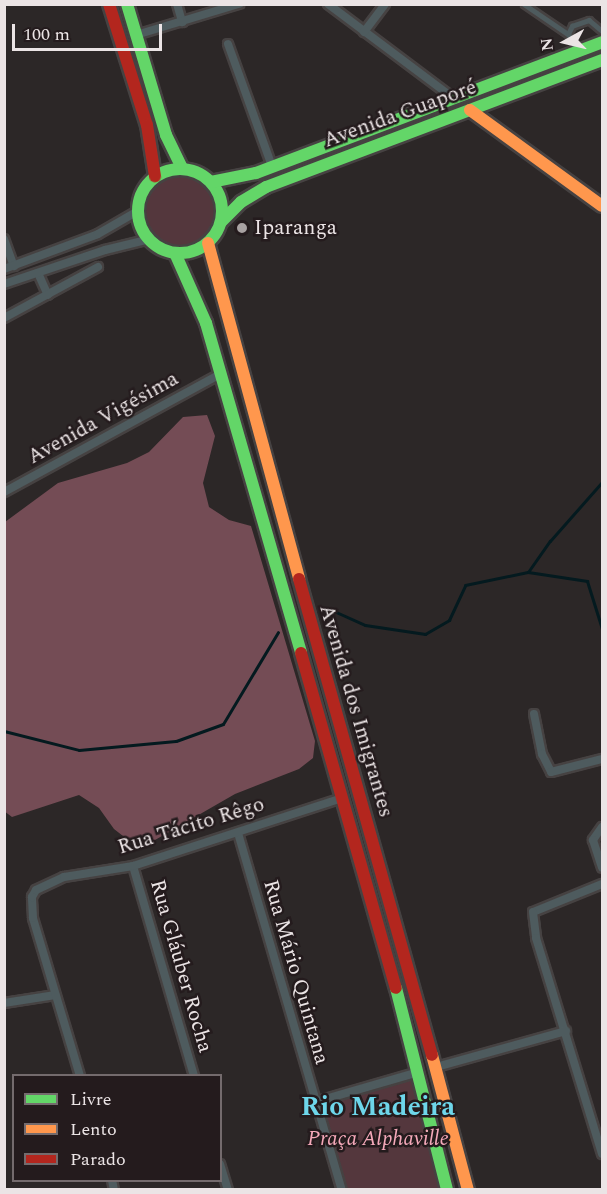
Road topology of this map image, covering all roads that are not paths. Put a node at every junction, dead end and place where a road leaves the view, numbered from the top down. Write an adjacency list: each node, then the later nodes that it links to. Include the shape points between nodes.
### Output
1 (109, 4): 21 (main road, via 147,125)
2 (127, 4): 12 (main road)
3 (177, 4): 8 (street)
4 (239, 4): 8 (street)
5 (328, 4): 10 (street)
6 (385, 4): 10 (street)
7 (524, 4): 11 (lane)
8 (182, 22): 12 (street)
9 (603, 31): 11 (lane, via 589,20 572,26)
10 (364, 32): 17 (street)
11 (568, 34): 15 (lane)
12 (136, 35): 20 (main road, via 166,135)
13 (603, 42): 15 (main road, Avenida Guaporé)
14 (228, 44): 19 (street)
15 (577, 51): 17 (main road, Avenida Guaporé)
16 (603, 60): 18 (main road, Avenida Guaporé)
17 (453, 98): 19 (main road, Avenida Guaporé)
18 (470, 110): 23 (main road); 25 (main road, Avenida Guaporé, via 266,187 241,202)
19 (272, 166): 22 (main road, Avenida Guaporé)
20 (182, 168): 21 (main road); 22 (main road)
21 (155, 176): 24 (main road, via 146,186)
22 (211, 182): 25 (main road, via 220,197)
23 (603, 206)
24 (138, 211): 27 (main road); 30 (street, via 98,234)
25 (221, 222): 28 (main road)
26 (4, 239): 30 (street)
27 (150, 239): 29 (main road); 33 (street)
28 (208, 243): 29 (main road); 50 (main road, Avenida dos Imigrantes, via 227,324)
29 (175, 253): 37 (main road, Avenida dos Imigrantes, via 200,305)
30 (14, 266): 32 (street)
31 (98, 267): 35 (street)
32 (4, 269)
33 (38, 273): 34 (street); 35 (street)
34 (4, 284)
35 (48, 295): 36 (street)
36 (4, 318)
37 (219, 375): 38 (street, Avenida Vigésima); 41 (main road, Avenida dos Imigrantes)
38 (4, 492)
39 (534, 714): 40 (street, via 542,754 551,772)
40 (603, 759)
41 (342, 798): 43 (street, Rua Tácito Rêgo); 51 (main road, Avenida dos Imigrantes)
42 (603, 827): 45 (street, via 593,840)
43 (237, 833): 44 (street, Rua Tácito Rêgo); 54 (street, Rua Mário Quintana)
44 (133, 866): 47 (street, Rua Tácito Rêgo, via 80,873 36,890 32,904); 53 (street, Rua Gláuber Rocha)
45 (603, 868)
46 (603, 884): 49 (street, via 533,912 536,938)
47 (55, 995): 48 (street); 52 (street)
48 (4, 1004)
49 (566, 1031): 50 (street); 55 (street)
50 (436, 1067): 60 (main road, Avenida dos Imigrantes)
51 (419, 1072): 54 (street); 59 (main road, Avenida dos Imigrantes)
52 (79, 1074)
53 (193, 1074)
54 (315, 1102): 58 (street, Rua Mário Quintana)
55 (603, 1155)
56 (222, 1170): 57 (street)
57 (228, 1190)
58 (342, 1190)
59 (447, 1190)
60 (468, 1190)

